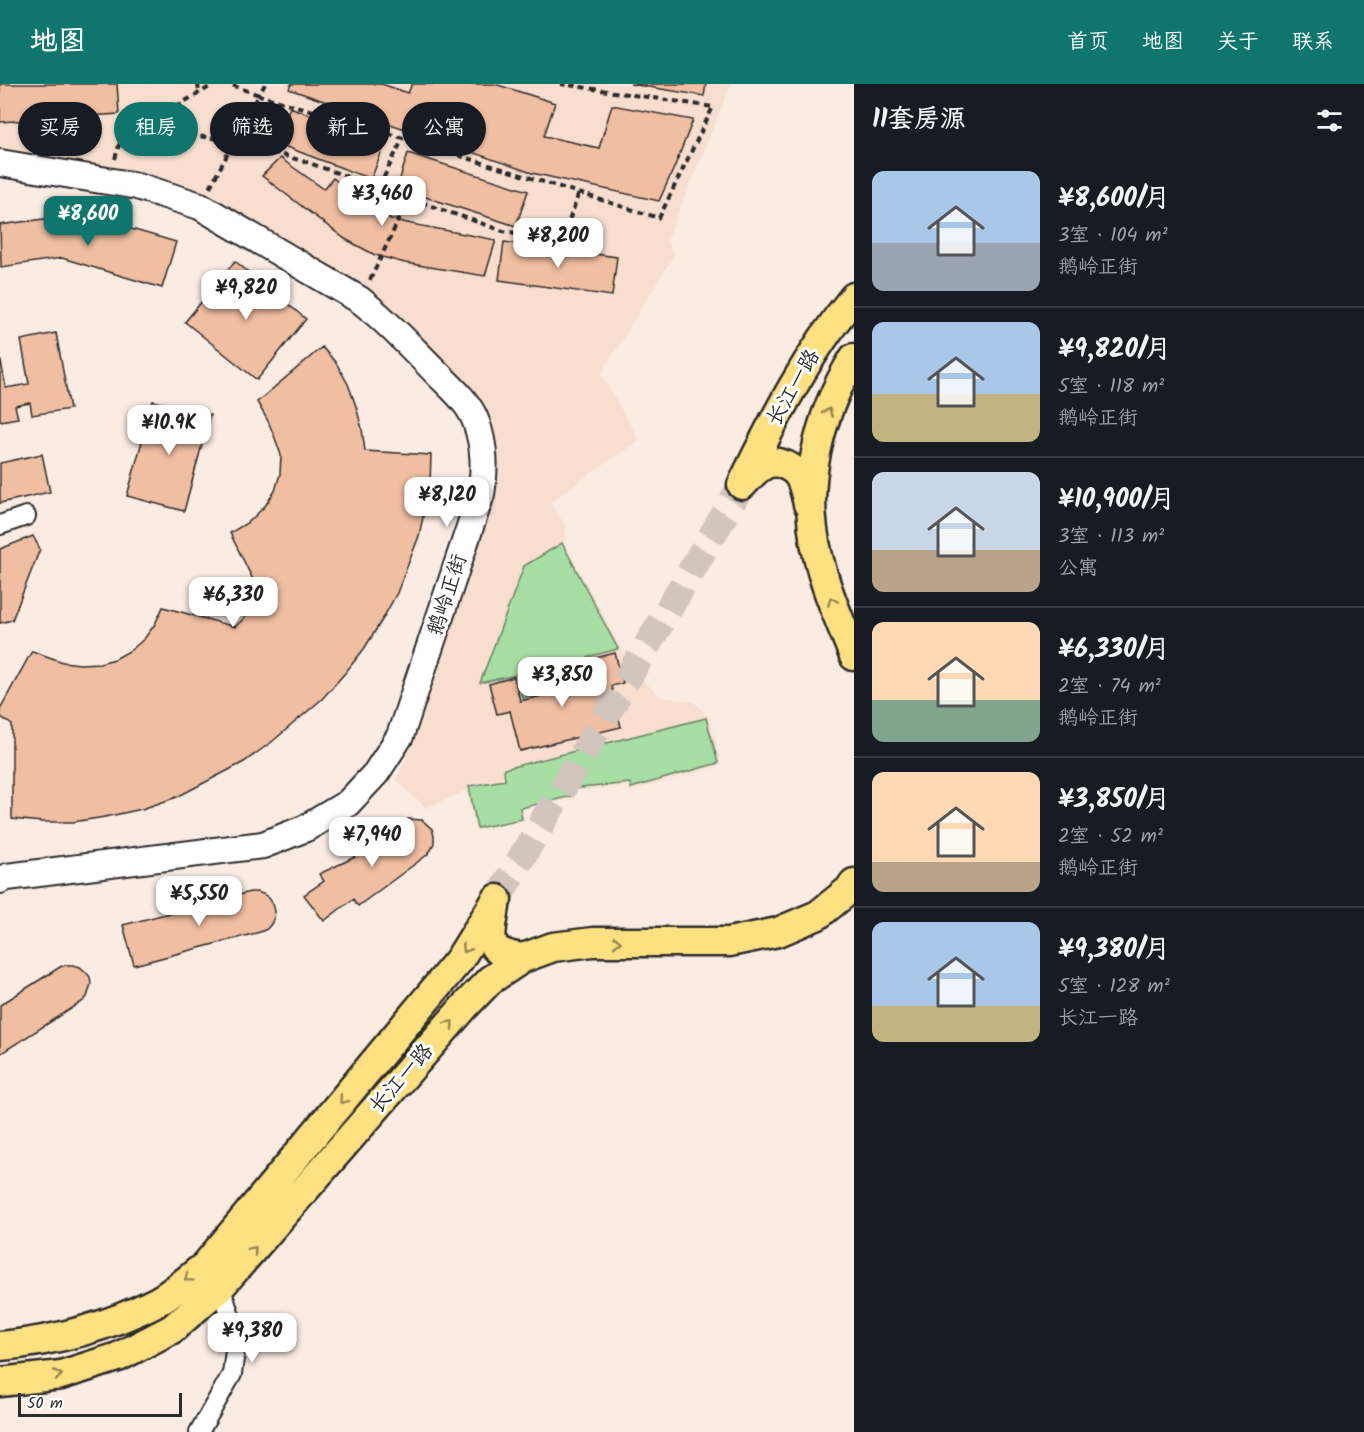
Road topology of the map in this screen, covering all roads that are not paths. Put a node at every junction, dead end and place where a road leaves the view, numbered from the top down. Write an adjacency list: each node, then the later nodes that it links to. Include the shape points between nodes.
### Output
1 (0, 163): 8 (street, 鹅岭正街, via 137,186 200,206 360,300 383,318 465,402 476,421 485,468 481,494 400,736 376,773 348,803 306,828 263,845)
2 (854, 297): 5 (main road, 长江一路, via 805,366 742,485 762,465 786,465 797,472)
3 (854, 358): 5 (main road, 长江一路, one-way to 3, via 816,450 836,391)
4 (26, 516): 6 (street)
5 (811, 519): 7 (main road, 长江一路, one-way to 5, via 826,586)
6 (0, 525)
7 (854, 656)
8 (0, 880)
9 (854, 883): 10 (main road, 长江一路, one-way to 9, via 553,947 593,942 729,942 778,932 818,915)
10 (523, 958): 11 (main road, 长江一路, one-way to 10, via 465,1006 490,980); 12 (main road, 长江一路, one-way to 12, via 509,957 492,944 497,899 459,960 205,1266 158,1301 103,1326 52,1340)
11 (220, 1287): 13 (main road, 长江一路, one-way to 11, via 61,1375 118,1357 172,1329); 14 (street, via 237,1335 232,1374)
12 (0, 1346)
13 (0, 1382)
14 (199, 1432)

